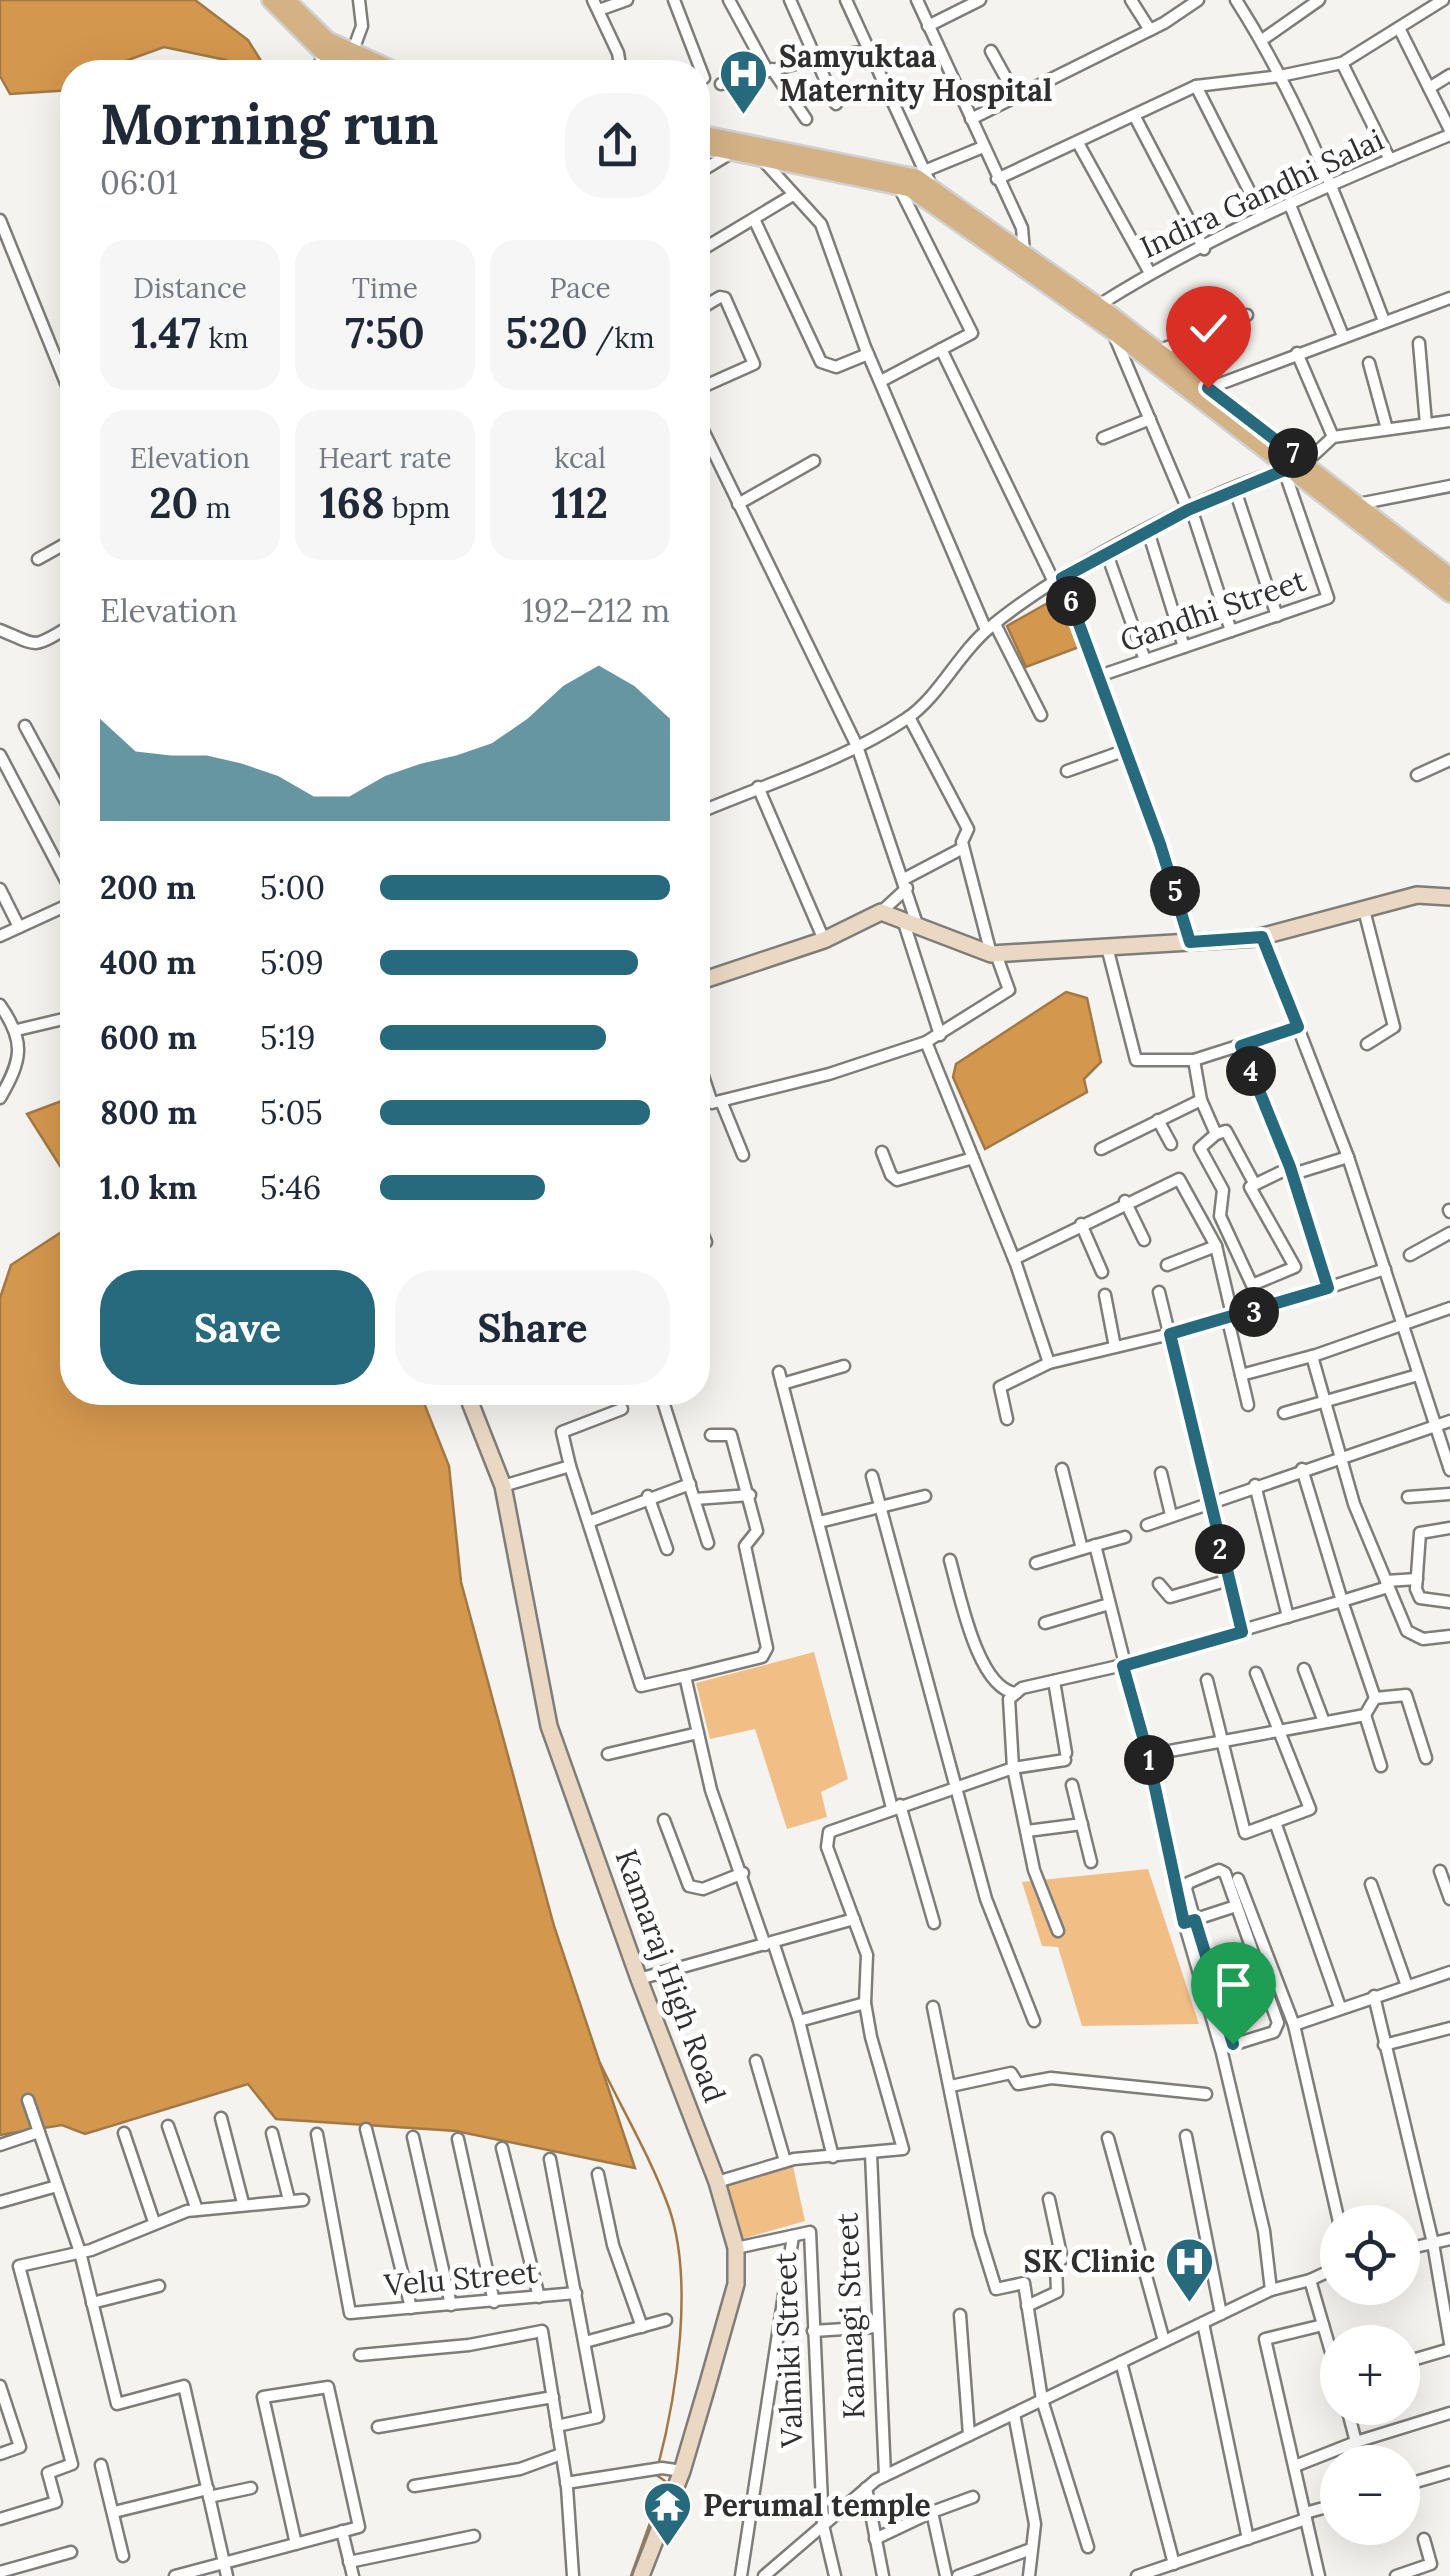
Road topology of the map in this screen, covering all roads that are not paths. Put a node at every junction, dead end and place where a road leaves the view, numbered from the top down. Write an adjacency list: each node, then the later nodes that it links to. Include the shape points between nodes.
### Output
1 (270, 0): 21 (main road)
2 (287, 0): 21 (main road)
3 (359, 0): 24 (street, via 362,26)
4 (627, 0): 16 (street)
5 (674, 0): 30 (street)
6 (728, 0): 32 (street)
7 (790, 0): 25 (street)
8 (846, 0): 23 (street)
9 (917, 0): 17 (street)
10 (980, 0): 17 (street)
11 (1131, 0): 19 (street)
12 (1198, 0): 19 (street)
13 (1236, 0): 20 (street)
14 (1318, 0): 20 (street)
15 (1443, 0): 18 (street)
16 (596, 5): 29 (street)
17 (928, 26): 41 (street)
18 (1399, 28): 31 (street); 37 (street)
19 (1150, 30): 38 (street)
20 (1262, 40): 34 (street)
21 (325, 46): 24 (main road); 26 (street); 27 (main road)
22 (991, 50): 38 (street)
23 (869, 51): 25 (street); 52 (street)
24 (352, 54): 28 (main road)
25 (817, 58): 32 (street); 39 (street)
26 (322, 60)
27 (344, 60)
28 (368, 60)
29 (617, 60)
30 (697, 60)
31 (1342, 63): 34 (street); 50 (street)
32 (769, 70): 35 (street); 42 (street)
33 (1450, 75): 37 (street)
34 (1280, 76): 36 (street); 55 (street)
35 (721, 84)
36 (1196, 86): 40 (street); 59 (street)
37 (1429, 88): 43 (street)
38 (1016, 96): 41 (street)
39 (836, 104)
40 (1136, 117): 45 (street); 63 (street)
41 (971, 119): 47 (street)
42 (806, 120)
43 (1450, 133): 50 (street, Indira Gandhi Salai)
44 (710, 134): 56 (main road, via 899,170)
45 (1078, 143): 53 (street); 65 (street)
46 (710, 147): 48 (main road)
47 (983, 147): 52 (street); 53 (street)
48 (734, 152): 49 (main road); 51 (street)
49 (760, 156): 54 (main road); 57 (street)
50 (1390, 160): 55 (street, Indira Gandhi Salai)
51 (710, 166)
52 (922, 172): 56 (street)
53 (997, 179): 64 (street, via 1022,228)
54 (898, 184): 64 (main road); 74 (street, via 972,333)
55 (1332, 185): 58 (street, Indira Gandhi Salai); 70 (street)
56 (935, 190): 64 (main road)
57 (792, 195): 61 (street); 77 (street, via 821,224)
58 (1290, 205): 59 (street, Indira Gandhi Salai); 72 (street)
59 (1262, 216): 63 (street, Indira Gandhi Salai)
60 (0, 220): 79 (street)
61 (754, 220): 62 (street); 77 (street, via 821,362 836,367)
62 (710, 245)
63 (1204, 249): 65 (street, Indira Gandhi Salai)
64 (1021, 258): 68 (main road)
65 (1150, 273): 68 (street, Indira Gandhi Salai)
66 (1450, 298): 70 (street)
67 (710, 303): 81 (street, via 725,298 754,364)
68 (1094, 310): 71 (main road); 75 (main road)
69 (1247, 315): 75 (street)
70 (1384, 320): 72 (street)
71 (1112, 331): 83 (street); 91 (main road)
72 (1343, 336): 76 (street)
73 (1418, 343): 85 (street)
74 (941, 350): 80 (street); 102 (street)
75 (1158, 352): 82 (main road)
76 (1297, 353): 82 (street); 87 (street)
77 (868, 354): 80 (street)
78 (1369, 363): 86 (street)
79 (60, 368)
80 (881, 382): 105 (street)
81 (710, 384)
82 (1208, 388): 91 (main road)
83 (1150, 419): 88 (street); 96 (street)
84 (1450, 421): 85 (street)
85 (1426, 424): 86 (street)
86 (1387, 429): 87 (street)
87 (1333, 437): 91 (street)
88 (1103, 438)
89 (710, 445): 94 (street)
90 (814, 462): 94 (street)
91 (1293, 467): 93 (street); 95 (main road); 103 (main road); 104 (street, Gandhi Street, via 1328,598)
92 (1450, 486): 95 (street)
93 (1235, 490): 96 (street); 104 (street)
94 (738, 504): 115 (street)
95 (1358, 504): 101 (main road)
96 (1189, 509): 97 (street); 108 (street)
97 (1148, 531): 99 (street); 109 (street)
98 (60, 546): 100 (street)
99 (1107, 554): 102 (street); 110 (street)
100 (38, 558)
101 (1449, 573)
102 (1058, 580): 105 (street); 111 (street)
103 (1450, 594)
104 (1276, 616): 108 (street, Gandhi Street)
105 (991, 627): 112 (street); 113 (street)
106 (0, 630): 107 (street, via 26,645)
107 (60, 631)
108 (1231, 631): 109 (street, Gandhi Street)
109 (1184, 647): 110 (street, Gandhi Street)
110 (1145, 660): 111 (street, Gandhi Street)
111 (1098, 676): 116 (street)
112 (1041, 715)
113 (910, 717): 115 (street); 124 (street, via 968,829)
114 (25, 726): 122 (street)
115 (857, 746): 121 (street); 126 (street)
116 (1126, 750): 119 (street); 137 (street)
117 (0, 754): 125 (street)
118 (1450, 760): 120 (street)
119 (1067, 772)
120 (1417, 774)
121 (758, 787): 123 (street); 136 (street)
122 (60, 791)
123 (710, 807)
124 (964, 848): 126 (street); 139 (street)
125 (60, 869)
126 (906, 884): 131 (street); 132 (street)
127 (0, 889): 133 (street)
128 (1450, 897): 130 (street, via 1417,896)
129 (60, 909): 133 (street)
130 (1364, 910): 135 (street); 147 (street, via 1394,1027)
131 (881, 912): 132 (street); 136 (street)
132 (911, 926): 139 (street); 145 (street)
133 (20, 927): 134 (street)
134 (0, 936)
135 (1262, 937): 137 (street); 143 (street)
136 (824, 940): 140 (street)
137 (1190, 942): 138 (street)
138 (1107, 947): 139 (street); 149 (street, via 1136,1060)
139 (994, 954): 145 (street, via 1009,990)
140 (710, 978)
141 (0, 1005): 144 (street)
142 (60, 1020): 144 (street)
143 (1298, 1027): 148 (street); 160 (street)
144 (17, 1030): 150 (street, via 17,1068)
145 (940, 1034): 146 (street)
146 (926, 1042): 152 (street); 161 (street)
147 (1367, 1044)
148 (1241, 1046): 149 (street); 162 (street)
149 (1194, 1060): 153 (street)
150 (0, 1098)
151 (710, 1100): 152 (street)
152 (721, 1100): 159 (street)
153 (1200, 1100): 154 (street); 155 (street)
154 (1158, 1120): 156 (street); 157 (street)
155 (1216, 1134): 163 (street, via 1226,1131); 163 (street, via 1200,1148 1222,1190 1220,1216 1252,1285 1295,1267 1250,1188)
156 (1171, 1144)
157 (1101, 1149)
158 (882, 1152): 161 (street, via 897,1180)
159 (743, 1155)
160 (1348, 1157): 162 (street); 172 (street)
161 (973, 1158): 170 (street)
162 (1292, 1170): 163 (street); 174 (street)
163 (1254, 1182)
164 (1125, 1201): 165 (street); 167 (street); 168 (street, via 1179,1178)
165 (1082, 1224): 170 (street); 173 (street)
166 (1450, 1233): 169 (street)
167 (1144, 1240)
168 (1216, 1246): 171 (street); 178 (street)
169 (1410, 1255)
170 (1014, 1259): 183 (street)
171 (1168, 1265)
172 (1386, 1269): 174 (street); 179 (street)
173 (1102, 1272)
174 (1328, 1288): 178 (street)
175 (1159, 1292): 180 (street)
176 (1105, 1296): 181 (street)
177 (1450, 1308): 179 (street)
178 (1231, 1319): 180 (street); 185 (street)
179 (1403, 1322): 182 (street); 186 (street)
180 (1170, 1334): 181 (street); 213 (street)
181 (1115, 1347): 183 (street)
182 (1312, 1356): 185 (street); 187 (street)
183 (1048, 1363): 193 (street, via 1000,1387)
184 (844, 1366): 217 (street, via 781,1378)
185 (1241, 1375): 190 (street)
186 (1418, 1375): 187 (street); 195 (street)
187 (1325, 1402): 192 (street); 197 (street)
188 (471, 1405): 206 (street, Kamaraj High Road)
189 (664, 1405): 204 (street)
190 (1248, 1405)
191 (622, 1410): 198 (street, via 562,1432)
192 (1284, 1414)
193 (1007, 1419)
194 (1450, 1421): 195 (street)
195 (1433, 1426): 197 (street); 201 (street)
196 (711, 1434): 207 (street, via 731,1434)
197 (1339, 1457): 200 (street); 230 (street)
198 (570, 1466): 206 (street); 216 (street)
199 (1062, 1470): 224 (street)
200 (1302, 1470): 205 (street); 231 (street)
201 (1450, 1470)
202 (1160, 1473): 215 (street)
203 (872, 1476): 214 (street)
204 (690, 1484): 209 (street); 212 (street)
205 (1256, 1485): 213 (street); 234 (street)
206 (503, 1486): 278 (street, Kamaraj High Road, via 549,1726)
207 (750, 1494): 212 (street); 241 (street, via 756,1531 745,1546 766,1654)
208 (1450, 1494): 211 (street)
209 (648, 1496): 216 (street); 223 (street)
210 (926, 1496): 214 (street)
211 (1408, 1497)
212 (695, 1500): 221 (street)
213 (1208, 1501): 215 (street); 227 (street)
214 (881, 1508): 217 (street); 257 (street)
215 (1172, 1515): 218 (street)
216 (591, 1521): 241 (street, via 642,1686)
217 (819, 1522): 258 (street)
218 (1147, 1525)
219 (1450, 1528): 228 (street, via 1420,1533)
220 (1125, 1536): 222 (street)
221 (708, 1543)
222 (1096, 1546): 224 (street); 233 (street)
223 (667, 1549)
224 (1082, 1549): 226 (street)
225 (950, 1560): 244 (street, via 986,1674)
226 (1036, 1563)
227 (1229, 1580): 229 (street, via 1182,1596 1170,1596); 236 (street)
228 (1417, 1580): 230 (street); 232 (street, via 1420,1598)
229 (1159, 1584)
230 (1387, 1584): 231 (street); 237 (street, via 1408,1631 1422,1639)
231 (1342, 1601): 234 (street); 245 (street)
232 (1450, 1602)
233 (1109, 1604): 235 (street); 238 (street)
234 (1288, 1617): 236 (street)
235 (1044, 1622)
236 (1242, 1632): 238 (street)
237 (1450, 1636)
238 (1123, 1666): 243 (street); 252 (street)
239 (1304, 1669): 247 (street)
240 (1256, 1672): 248 (street)
241 (685, 1676): 249 (street)
242 (1207, 1680): 250 (street)
243 (1054, 1681): 244 (street); 255 (street, via 1066,1756)
244 (1016, 1693): 255 (street, via 1009,1699)
245 (1375, 1698): 246 (street); 253 (street, via 1406,1695)
246 (1364, 1715): 247 (street); 254 (street)
247 (1324, 1722): 248 (street)
248 (1279, 1730): 250 (street); 260 (street, via 1310,1809)
249 (698, 1733): 251 (street); 265 (street)
250 (1222, 1740): 252 (street); 260 (street, via 1244,1833)
251 (608, 1754)
252 (1148, 1755): 271 (street)
253 (1426, 1758)
254 (1381, 1766)
255 (1013, 1768): 257 (street); 262 (street)
256 (1072, 1786): 261 (street)
257 (954, 1787): 258 (street); 288 (street, via 986,1899)
258 (896, 1806): 270 (street, via 829,1832 828,1847); 272 (street)
259 (664, 1820): 265 (street, via 689,1886)
260 (1275, 1822): 285 (street)
261 (1082, 1824): 262 (street); 263 (street)
262 (1028, 1831): 273 (street, via 1034,1870)
263 (1091, 1862)
264 (1440, 1871): 268 (street)
265 (743, 1874): 274 (street)
266 (1238, 1879): 279 (street)
267 (1371, 1884): 280 (street)
268 (1450, 1899)
269 (1236, 1906): 271 (street); 271 (street, via 1218,1870 1186,1885); 275 (street)
270 (854, 1920): 274 (street); 283 (street, via 867,1955)
271 (1189, 1922): 276 (street); 286 (street)
272 (934, 1923)
273 (1058, 1931)
274 (769, 1944): 278 (street); 287 (street)
275 (1251, 1947): 276 (street); 281 (street)
276 (1207, 1964): 286 (street)
277 (1450, 1972): 280 (street)
278 (639, 1980): 314 (street, Kamaraj High Road)
279 (1278, 1984): 281 (street); 289 (street)
280 (1407, 1986): 282 (street)
281 (1266, 1989): 286 (street); 286 (street, via 1278,2024 1274,2032 1233,2044)
282 (1374, 1996): 285 (street); 291 (street)
283 (865, 2004): 287 (street); 309 (street, via 903,2150)
284 (933, 2007): 293 (street)
285 (1340, 2007): 289 (street)
286 (1214, 2008): 333 (street)
287 (799, 2020): 310 (street)
288 (1034, 2020)
289 (1294, 2026): 321 (street)
290 (1450, 2028): 291 (street)
291 (1384, 2045): 326 (street)
292 (756, 2061): 312 (street)
293 (951, 2086): 294 (street, via 1012,2073 1018,2084 1051,2078); 339 (street, via 996,2289 1024,2283)
294 (1206, 2094)
295 (28, 2100): 299 (street)
296 (222, 2118): 320 (street)
297 (168, 2126): 322 (street)
298 (366, 2129): 340 (street)
299 (39, 2132): 307 (street); 315 (street)
300 (124, 2133): 323 (street)
301 (272, 2133): 317 (street)
302 (317, 2134): 340 (street, Velu Street, via 350,2313)
303 (413, 2136): 338 (street)
304 (1186, 2136): 341 (street)
305 (1108, 2138): 351 (street)
306 (458, 2139): 336 (street)
307 (0, 2145)
308 (502, 2148): 335 (street)
309 (871, 2154): 310 (street); 349 (street, Kannagi Street)
310 (833, 2157): 312 (street)
311 (550, 2159): 334 (street)
312 (785, 2162): 314 (street)
313 (598, 2174): 347 (street)
314 (718, 2182): 328 (street, Kamaraj High Road)
315 (57, 2186): 319 (street); 329 (street)
316 (1050, 2199): 339 (street, via 1062,2259 1056,2264 1057,2292)
317 (289, 2200): 318 (street); 320 (street)
318 (303, 2200)
319 (0, 2202)
320 (243, 2203): 322 (street)
321 (1335, 2205)
322 (197, 2210): 323 (street)
323 (154, 2222): 329 (street)
324 (793, 2236): 328 (street); 350 (street, Valmiki Street, via 810,2232); 406 (street)
325 (1450, 2239): 326 (street)
326 (1433, 2243): 327 (street); 343 (street)
327 (1420, 2246)
328 (736, 2248): 371 (street, Kamaraj High Road, via 736,2284)
329 (80, 2252): 337 (street); 385 (street, via 19,2266 72,2464 48,2472 56,2502)
330 (1320, 2275): 331 (street)
331 (1310, 2280): 333 (street); 346 (street)
332 (159, 2286): 337 (street)
333 (1271, 2290): 341 (street)
334 (576, 2293): 335 (street, Velu Street); 352 (street)
335 (539, 2297): 336 (street, Velu Street)
336 (494, 2302): 338 (street, Velu Street)
337 (92, 2303): 379 (street, via 117,2404 184,2386)
338 (450, 2305): 340 (street, Velu Street)
339 (1028, 2306): 359 (street)
340 (411, 2308)
341 (1222, 2314): 345 (street)
342 (960, 2315): 365 (street)
343 (1447, 2319): 353 (street)
344 (666, 2320): 347 (street)
345 (1203, 2322): 351 (street); 390 (street)
346 (1323, 2325)
347 (642, 2326): 352 (street)
348 (1320, 2326): 370 (street, via 1266,2339)
349 (876, 2327): 350 (street); 373 (street, Kannagi Street)
350 (813, 2331): 386 (street, Valmiki Street)
351 (1164, 2341): 356 (street)
352 (585, 2342): 363 (street, via 598,2417)
353 (1450, 2346): 355 (street)
354 (360, 2356): 358 (street, via 542,2331)
355 (1420, 2357)
356 (1122, 2362): 359 (street); 399 (street)
357 (0, 2386): 367 (street, via 20,2448)
358 (553, 2397): 363 (street); 364 (street)
359 (1042, 2400): 361 (street); 393 (street)
360 (1450, 2413): 366 (street)
361 (1014, 2414): 365 (street); 394 (street, via 1036,2524)
362 (1351, 2425): 366 (street)
363 (558, 2426): 368 (street)
364 (378, 2427)
365 (969, 2435): 373 (street)
366 (1356, 2442): 370 (street)
367 (0, 2454)
368 (561, 2454): 375 (street); 376 (street, via 520,2469)
369 (101, 2465): 382 (street)
370 (1296, 2466): 384 (street)
371 (682, 2470): 375 (street); 405 (street, Kamaraj High Road)
372 (1450, 2472): 374 (street)
373 (885, 2476): 378 (street)
374 (1420, 2481)
375 (566, 2483): 404 (street)
376 (414, 2486)
377 (252, 2488): 379 (street)
378 (866, 2488): 386 (street); 389 (street)
379 (209, 2493): 382 (street); 398 (street)
380 (974, 2497): 383 (street)
381 (1320, 2511): 384 (street)
382 (114, 2512): 396 (street)
383 (932, 2512): 389 (street); 410 (street)
384 (1306, 2516): 390 (street); 414 (street)
385 (0, 2519)
386 (823, 2525): 407 (street); 408 (street, Valmiki Street)
387 (342, 2532): 392 (street); 392 (street, via 359,2527 328,2387 264,2396); 397 (street)
388 (474, 2536): 397 (street)
389 (875, 2538): 409 (street)
390 (1248, 2539): 399 (street)
391 (1424, 2539): 415 (street, via 1430,2564)
392 (296, 2544): 398 (street)
393 (1088, 2546)
394 (1032, 2549): 411 (street); 412 (street)
395 (71, 2552): 400 (street)
396 (124, 2556)
397 (349, 2562): 403 (street)
398 (223, 2563): 401 (street); 402 (street)
399 (1174, 2564): 413 (street)
400 (0, 2572)
401 (176, 2576)
402 (227, 2576)
403 (353, 2576)
404 (573, 2576)
405 (641, 2576)
406 (741, 2576)
407 (764, 2576)
408 (835, 2576)
409 (882, 2576)
410 (946, 2576)
411 (958, 2576)
412 (1029, 2576)
413 (1137, 2576)
414 (1319, 2576)
415 (1396, 2576)

